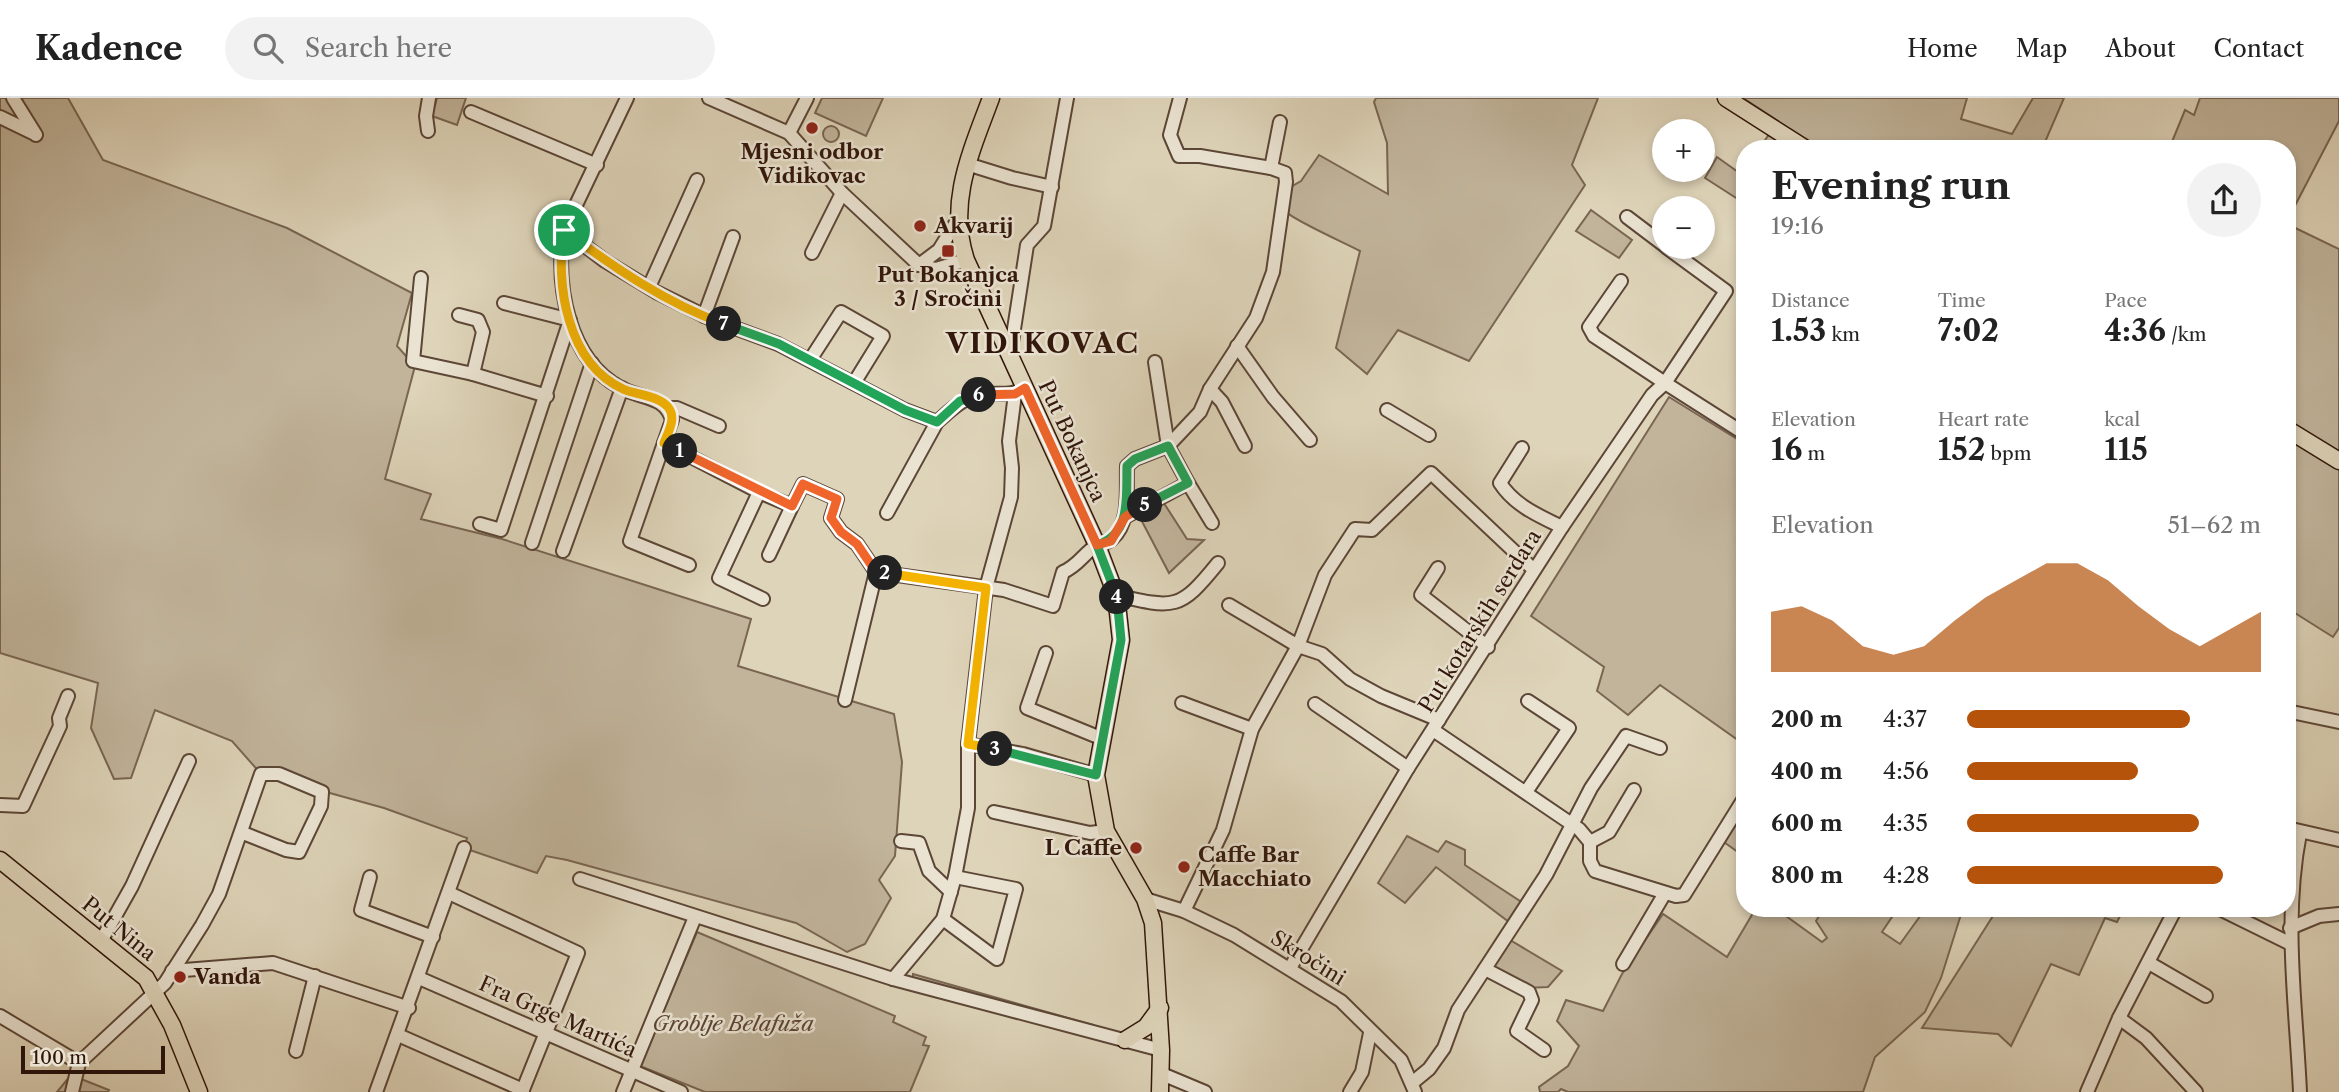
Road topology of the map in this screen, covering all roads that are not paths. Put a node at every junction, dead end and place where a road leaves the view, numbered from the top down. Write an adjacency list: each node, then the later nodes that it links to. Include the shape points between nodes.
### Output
1 (13, 98): 11 (street, via 36,135)
2 (429, 98): 13 (street)
3 (627, 98): 17 (street)
4 (709, 98): 14 (street)
5 (807, 98): 14 (street)
6 (991, 98): 16 (main road, Put Bokanjca)
7 (1067, 98): 20 (street)
8 (1180, 98): 18 (street, via 1170,135 1179,156)
9 (1726, 98): 15 (main road)
10 (471, 112): 17 (street)
11 (0, 117)
12 (1280, 122): 18 (street)
13 (428, 131)
14 (789, 134): 21 (street)
15 (1792, 140)
16 (967, 163): 20 (street); 23 (main road, Put Bokanjca)
17 (597, 164): 24 (street)
18 (1271, 168): 38 (street, via 1285,173 1286,182 1273,272 1256,317)
19 (697, 180): 33 (street)
20 (1052, 187): 39 (street, via 1044,226 1027,245)
21 (842, 193): 27 (street); 30 (street)
22 (1626, 217): 25 (street)
23 (957, 221): 29 (main road, Put Bokanjca); 30 (street, via 939,250)
24 (564, 230): 33 (street); 37 (street, via 560,279)
25 (1652, 236)
26 (733, 237): 36 (street)
27 (812, 253)
28 (1683, 259): 45 (street, Put kotarskih serdara, via 1726,291)
29 (966, 260): 30 (street, via 936,268); 39 (main road, Put Bokanjca)
30 (919, 265)
31 (421, 278): 43 (street, via 413,361)
32 (1621, 281): 45 (street, via 1589,327 1594,336)
33 (649, 287): 36 (street)
34 (504, 303): 37 (street)
35 (460, 315): 43 (street, via 478,320 483,332)
36 (704, 316): 40 (street)
37 (570, 320): 42 (street); 49 (street)
38 (1237, 346): 47 (street); 57 (street)
39 (1010, 355): 48 (main road, Put Bokanjca)
40 (810, 360): 44 (street); 44 (street, via 841,312 883,336)
41 (1155, 362): 59 (street)
42 (592, 363): 46 (street); 71 (street)
43 (473, 374): 49 (street)
44 (854, 383): 52 (street)
45 (1665, 383): 54 (street); 70 (street, Put kotarskih serdara, via 1651,395)
46 (622, 388): 50 (street); 73 (street)
47 (1210, 389): 59 (street, via 1200,412); 60 (street)
48 (1020, 391): 52 (street, via 960,401); 72 (main road, Put Bokanjca); 80 (street, via 1009,441 1011,497)
49 (547, 396): 69 (street, via 501,530)
50 (669, 408): 53 (street); 58 (street, via 672,420)
51 (1387, 410): 55 (street)
52 (937, 422): 66 (street)
53 (719, 426)
54 (1736, 429)
55 (1429, 435)
56 (2296, 435): 62 (main road)
57 (1310, 440)
58 (664, 443): 64 (street); 76 (street, via 630,541)
59 (1168, 446): 63 (street); 67 (street, via 1127,466)
60 (1245, 446)
61 (1522, 448): 70 (street, via 1500,483 1533,513)
62 (2339, 461)
63 (1188, 483): 67 (street); 68 (street)
64 (759, 492): 65 (street); 82 (street, via 719,578)
65 (792, 506): 74 (street); 79 (street, via 803,484 837,499 831,518)
66 (887, 513)
67 (1125, 517): 72 (street, via 1111,541)
68 (1212, 523)
69 (480, 524)
70 (1562, 527): 78 (street, Put kotarskih serdara)
71 (532, 543)
72 (1097, 545): 80 (street, via 1063,572 1053,606); 81 (main road, Put Bokanjca)
73 (563, 551)
74 (769, 555)
75 (1217, 563): 81 (street, via 1186,600 1163,604)
76 (689, 565)
77 (1438, 568): 85 (street, via 1420,596)
78 (1534, 570): 84 (street, via 1431,473 1373,530 1355,528 1331,566); 85 (street, Put kotarskih serdara)
79 (876, 572): 80 (street); 88 (street)
80 (986, 588): 97 (street)
81 (1116, 595): 96 (main road, Put Bokanjca, via 1121,640)
82 (763, 599)
83 (1229, 606): 84 (street)
84 (1298, 646): 94 (street, via 1322,654 1350,679); 95 (street)
85 (1488, 647): 94 (street, Put kotarskih serdara)
86 (1046, 653): 96 (street, via 1027,708)
87 (68, 696): 104 (street, via 60,726 23,806)
88 (845, 700)
89 (1528, 701): 103 (street, via 1569,728)
90 (1182, 703): 95 (street)
91 (1315, 704): 100 (street)
92 (2296, 713): 93 (street)
93 (2339, 722)
94 (1436, 725): 100 (street, Put kotarskih serdara); 103 (street)
95 (1252, 729): 123 (street, via 1223,830)
96 (1103, 739): 101 (main road, Put Bokanjca)
97 (968, 744): 101 (street); 117 (street, via 968,808)
98 (1660, 748): 107 (street, via 1626,736)
99 (189, 761): 132 (street, via 132,886)
100 (1408, 768): 136 (street, Put kotarskih serdara)
101 (1096, 775): 108 (main road, Put Bokanjca)
102 (1634, 790): 113 (street, via 1609,832)
103 (1526, 792): 107 (street)
104 (0, 805)
105 (1736, 811): 121 (street, via 1684,895)
106 (995, 812): 108 (street, via 1090,833)
107 (1571, 825): 113 (street); 137 (street, via 1546,875)
108 (1106, 831): 122 (main road, Put Bokanjca)
109 (2296, 831): 111 (street)
110 (243, 833): 110 (street, via 261,774 279,774 322,792 321,806 299,852); 138 (street, via 219,894)
111 (2339, 840)
112 (901, 841): 119 (street, via 919,843 929,871)
113 (1590, 842): 121 (street, via 1595,871)
114 (464, 848): 120 (street)
115 (0, 860): 132 (main road, Put Nina)
116 (370, 877): 131 (street, via 360,910)
117 (955, 877): 119 (street); 129 (street, via 1016,889 997,959)
118 (580, 879): 125 (street)
119 (951, 892): 129 (street)
120 (449, 893): 131 (street); 148 (street, via 578,953)
121 (1665, 893): 135 (street)
122 (1145, 899): 123 (street, Skročini); 145 (main road, Put Bokanjca, via 1153,923)
123 (1184, 911): 136 (street, Skročini)
124 (2339, 914): 130 (street, via 2319,916)
125 (695, 917): 141 (street); 156 (street)
126 (2172, 917): 134 (street)
127 (2236, 917): 133 (street)
128 (2290, 917): 130 (street)
129 (943, 919): 141 (street)
130 (2290, 928): 133 (street)
131 (433, 937): 140 (street)
132 (101, 941): 142 (main road, Put Nina, via 146,978)
133 (2289, 943): 170 (street)
134 (2149, 963): 143 (street); 147 (street)
135 (1622, 964)
136 (1290, 968): 149 (street, Skročini, via 1341,1001)
137 (1485, 969): 152 (street, via 1529,992 1532,1000 1517,1031); 158 (street, via 1458,1010 1444,1048)
138 (172, 971): 139 (street, via 273,963); 142 (street)
139 (315, 976): 144 (street); 153 (street)
140 (419, 978): 144 (street); 148 (street, Fra Grge Martića)
141 (893, 979): 151 (street)
142 (155, 993): 155 (street); 161 (main road, Put Nina)
143 (2206, 996)
144 (409, 1008): 150 (street)
145 (1160, 1008): 151 (main road, via 1146,1027); 154 (main road, Put Bokanjca)
146 (0, 1016): 155 (street)
147 (2119, 1018): 168 (street); 169 (street, via 2146,1038)
148 (546, 1032): 156 (street, Fra Grge Martića); 159 (street)
149 (1370, 1033): 158 (street, Skročini, via 1401,1060); 167 (street, via 1362,1072)
150 (398, 1035): 159 (street); 162 (street)
151 (1125, 1040): 154 (street)
152 (1544, 1050)
153 (296, 1051)
154 (1161, 1051): 157 (main road, Put Bokanjca)
155 (79, 1063): 160 (street)
156 (631, 1070): 163 (street); 164 (street, Fra Grge Martića)
157 (1162, 1074): 165 (main road, Put Bokanjca); 166 (street)
158 (1414, 1088)
159 (523, 1091)
160 (72, 1092)
161 (199, 1092)
162 (376, 1092)
163 (623, 1092)
164 (681, 1092)
165 (1160, 1092)
166 (1205, 1092)
167 (1350, 1092)
168 (2087, 1092)
169 (2196, 1092)
170 (2300, 1092)

